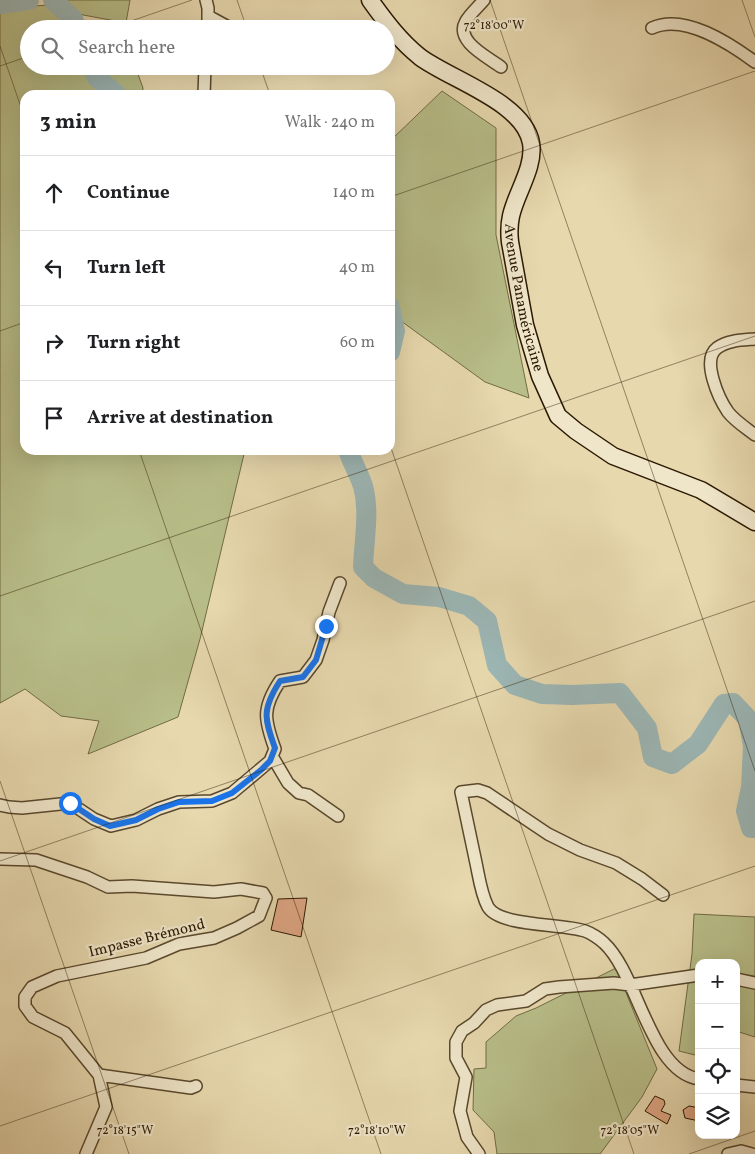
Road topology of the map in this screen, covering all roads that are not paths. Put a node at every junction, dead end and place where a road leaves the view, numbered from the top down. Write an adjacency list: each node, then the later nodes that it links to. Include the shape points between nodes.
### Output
1 (206, 0): 4 (street)
2 (370, 0): 7 (main road, Avenue Panaméricaine)
3 (484, 0): 11 (street, via 465,22 463,32 468,43)
4 (208, 16): 5 (street); 6 (street)
5 (208, 20)
6 (215, 20)
7 (385, 20)
8 (652, 28): 10 (street, via 685,24 732,45)
9 (395, 32): 16 (main road, Avenue Panaméricaine, via 437,69 492,98 510,110 525,127 532,153 511,215 510,242 525,325 540,376 558,416 613,456 701,490)
10 (755, 62)
11 (501, 67)
12 (204, 75): 13 (street)
13 (204, 90)
14 (755, 339): 15 (street, via 727,342 716,348 711,359 712,377 720,400 730,414)
15 (755, 435)
16 (755, 522)
17 (340, 584): 18 (street, via 316,660 303,677 280,681 272,693 266,726 275,748)
18 (272, 756): 19 (street, via 261,770 232,793 212,801 179,802 136,820 110,826 70,803 30,808); 20 (street, via 288,783)
19 (0, 805)
20 (338, 816)
21 (0, 858): 27 (street, Impasse Brémond, via 36,860 108,887 214,892 241,889 263,893 266,898 259,916 214,938 179,944 146,958 57,976 32,986 24,998 25,1006 34,1017 65,1033)
22 (663, 895): 26 (street, via 616,864 548,834 487,793 478,790 461,792 488,908 500,918 586,931 604,942 615,955)
23 (695, 976): 26 (street)
24 (740, 980): 25 (street)
25 (755, 983)
26 (630, 985): 28 (street, via 665,1056 678,1071); 33 (street, via 614,983 545,989 526,1001 486,1010 462,1031 456,1042 456,1058 466,1077 460,1112 467,1137)
27 (99, 1075): 30 (street, via 190,1088); 32 (street, Impasse Brémond, via 106,1107)
28 (695, 1079)
29 (740, 1085): 31 (street)
30 (196, 1086)
31 (755, 1087)
32 (86, 1154)
33 (479, 1154)
34 (728, 1154): 35 (street, via 741,1151)
35 (752, 1154)

